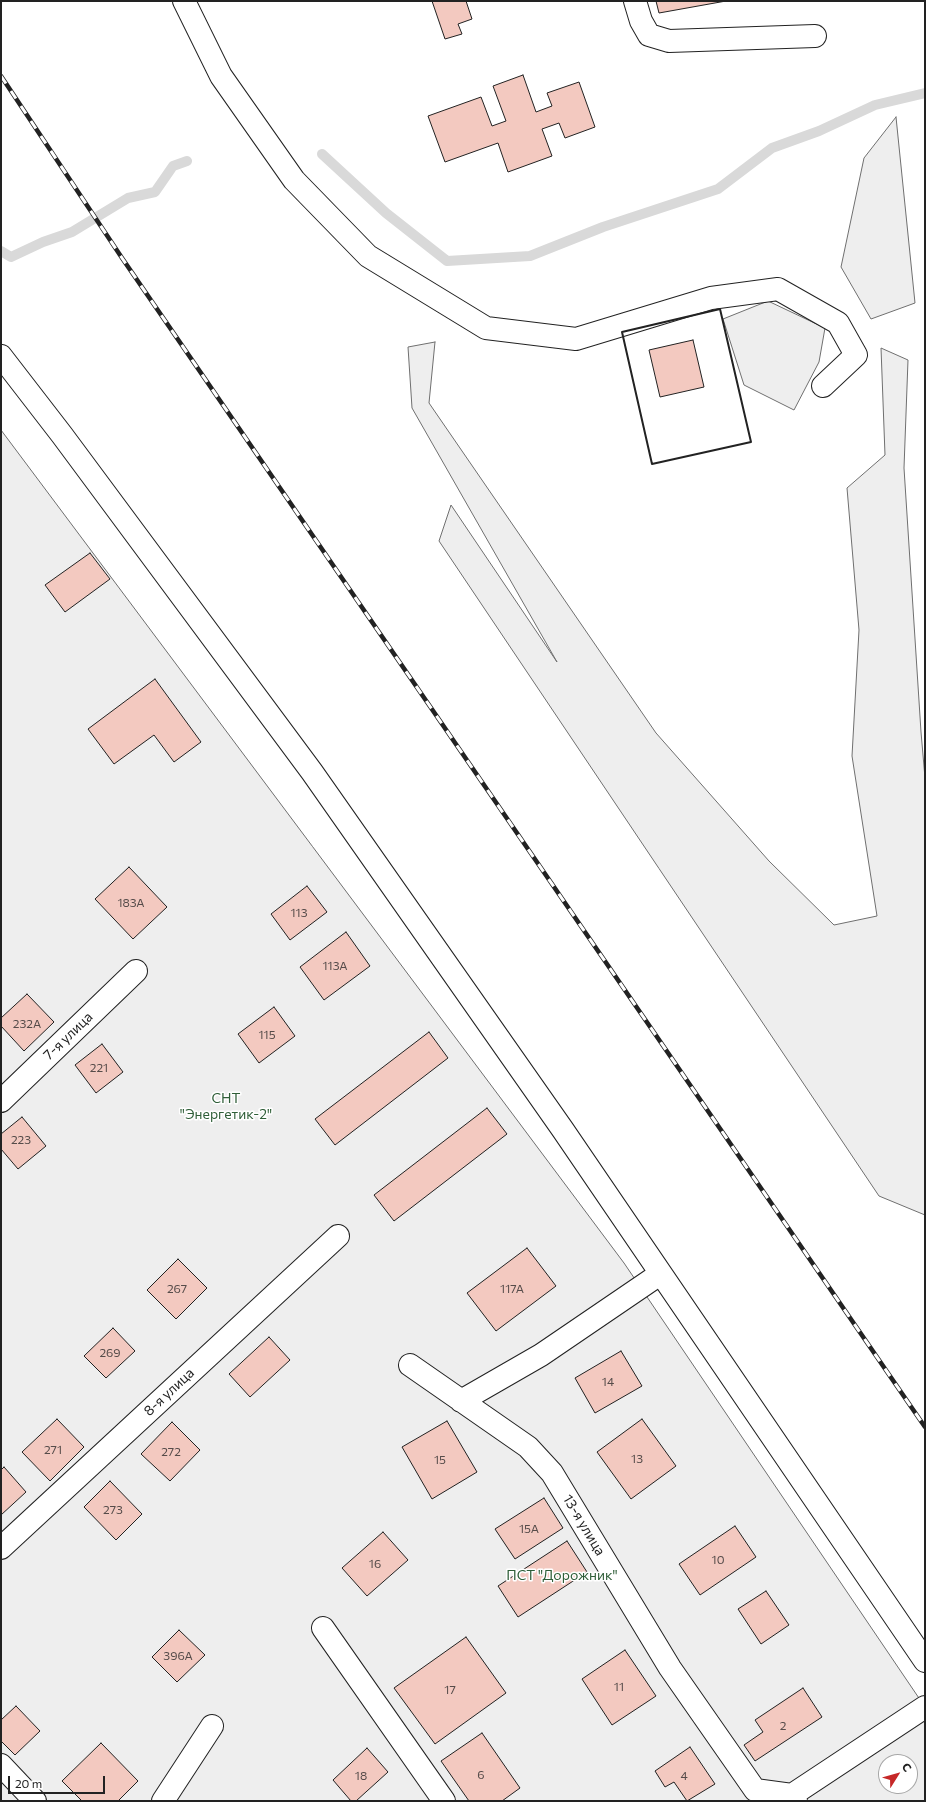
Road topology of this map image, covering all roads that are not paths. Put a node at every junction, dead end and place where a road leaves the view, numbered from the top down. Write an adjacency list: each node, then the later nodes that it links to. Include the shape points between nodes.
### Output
1 (184, 1): 5 (street, via 221,76 294,180 368,256 486,328 576,339 711,298 778,289 838,323 856,355)
2 (635, 1): 3 (street, via 641,21 649,35 668,41)
3 (815, 36)
4 (1, 356): 9 (street, via 312,772 563,1130)
5 (823, 386)
6 (136, 971): 7 (street, 7-я улица)
7 (1, 1101)
8 (338, 1236): 12 (street, 8-я улица)
9 (660, 1274): 11 (street, via 541,1355); 14 (street)
10 (410, 1365): 11 (street, 13-я улица)
11 (461, 1400): 18 (street, 13-я улица, via 528,1448 552,1473)
12 (1, 1548)
13 (323, 1628): 22 (street)
14 (925, 1661)
15 (925, 1707): 19 (street)
16 (212, 1726): 21 (street)
17 (1, 1765): 20 (street)
18 (747, 1796): 19 (street, 13-я улица)
19 (794, 1798)
20 (35, 1801)
21 (163, 1801)
22 (444, 1801)

